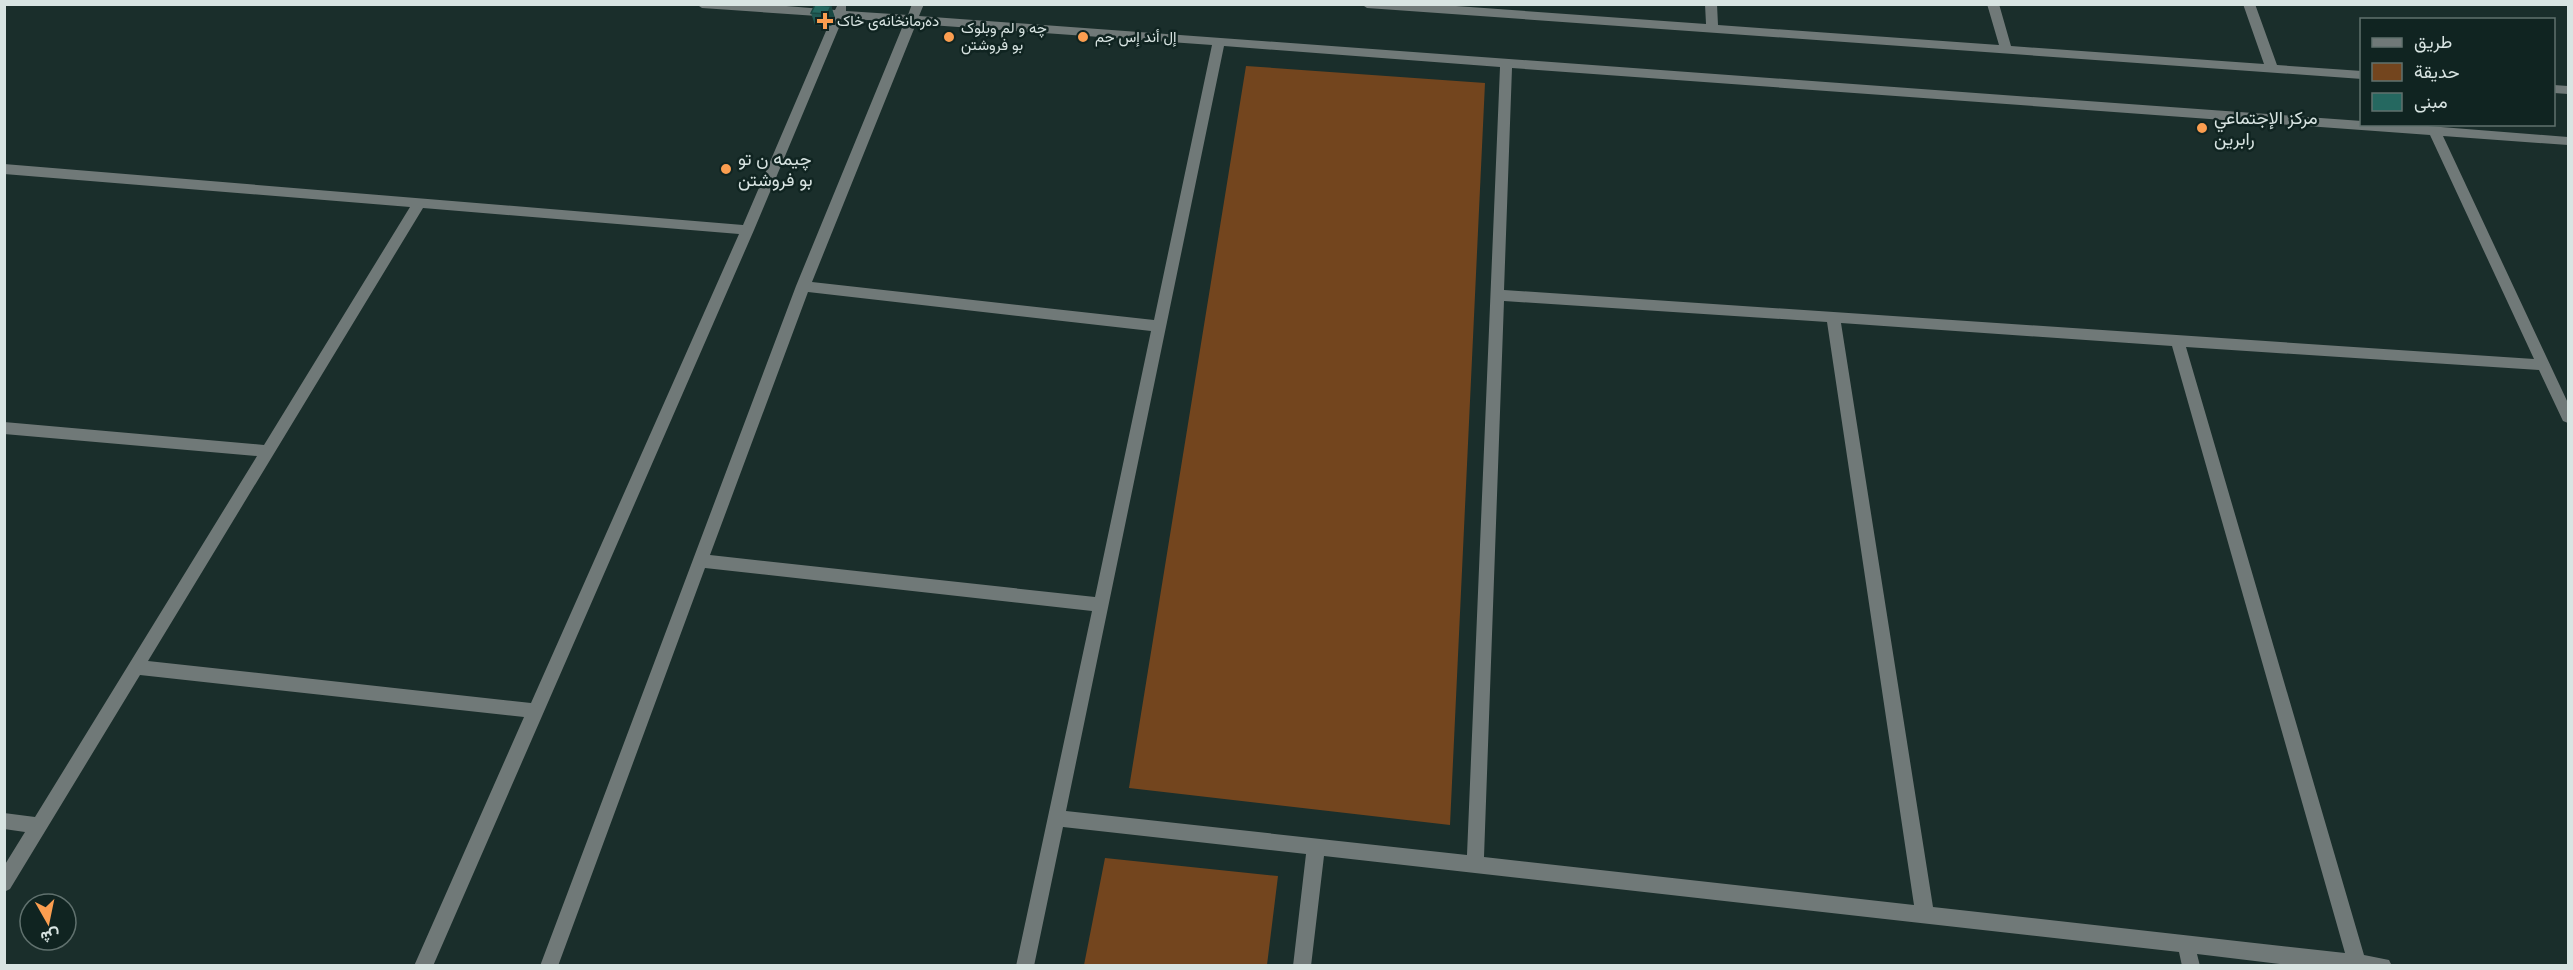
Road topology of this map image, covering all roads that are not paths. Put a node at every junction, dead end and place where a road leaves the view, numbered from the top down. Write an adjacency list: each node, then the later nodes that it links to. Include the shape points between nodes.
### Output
1 (702, 4): 7 (street)
2 (918, 4): 8 (street)
3 (1367, 4): 9 (street)
4 (1711, 4): 9 (street)
5 (1994, 4): 11 (street)
6 (2249, 4): 13 (street)
7 (842, 10): 8 (street); 21 (street)
8 (912, 20): 10 (street); 22 (street)
9 (1712, 29): 11 (street)
10 (1219, 42): 12 (street); 25 (street)
11 (2006, 50): 13 (street)
12 (1506, 63): 15 (street); 23 (street)
13 (2272, 69): 14 (street)
14 (2360, 75)
15 (2360, 126)
16 (2366, 126): 17 (street)
17 (2434, 131): 18 (street); 27 (street)
18 (2568, 141)
19 (4, 169): 20 (street)
20 (419, 203): 21 (street); 30 (street)
21 (747, 230): 34 (street)
22 (803, 285): 25 (street); 31 (street)
23 (1497, 295): 24 (street); 39 (street)
24 (1833, 318): 26 (street); 41 (street)
25 (1160, 326): 32 (street)
26 (2177, 340): 27 (street); 43 (street)
27 (2544, 365): 28 (street)
28 (2568, 417)
29 (4, 428): 30 (street)
30 (267, 452): 33 (street)
31 (699, 561): 32 (street); 45 (street)
32 (1101, 605): 35 (street)
33 (136, 667): 34 (street); 37 (street)
34 (536, 711): 44 (street)
35 (1056, 818): 38 (street); 46 (street)
36 (4, 821): 37 (street)
37 (39, 826): 40 (street)
38 (1316, 847): 39 (street); 47 (street)
39 (1475, 864): 41 (street)
40 (4, 883)
41 (1925, 915): 42 (street)
42 (2186, 944): 43 (street); 48 (street)
43 (2357, 963): 49 (street)
44 (423, 966)
45 (549, 966)
46 (1025, 966)
47 (1302, 966)
48 (2191, 966)
49 (2383, 966)

